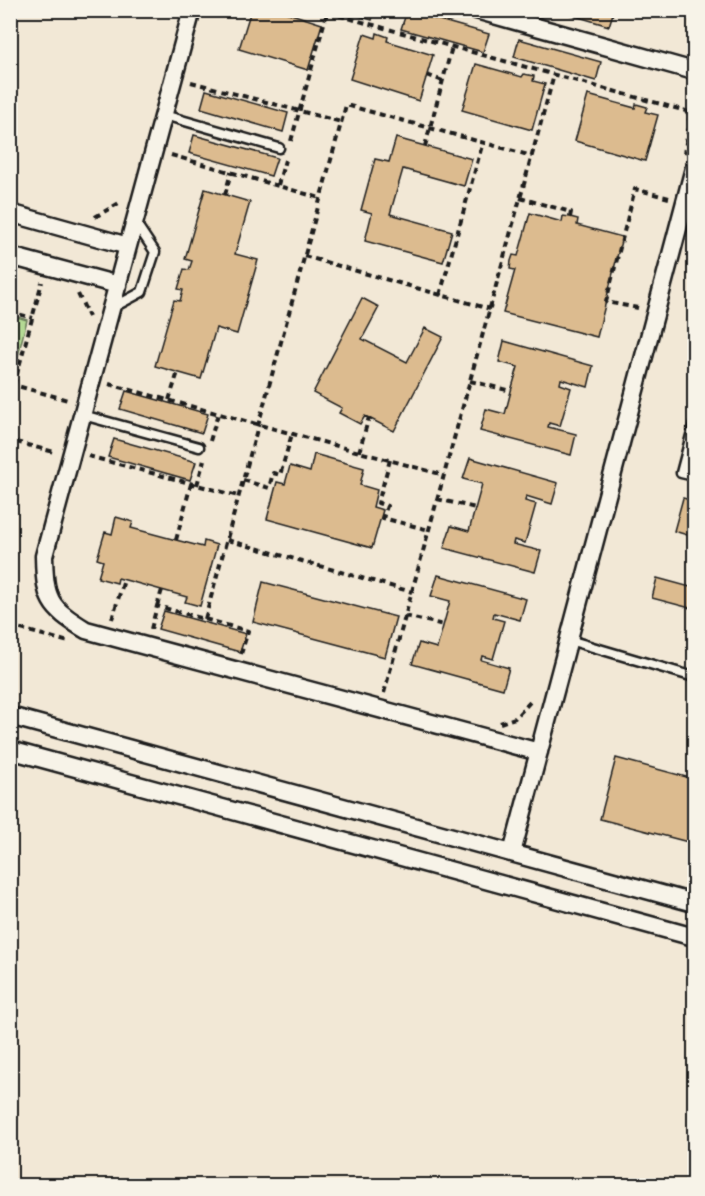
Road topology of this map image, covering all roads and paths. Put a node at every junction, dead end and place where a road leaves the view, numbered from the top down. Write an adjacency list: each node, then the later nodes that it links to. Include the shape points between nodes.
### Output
1 (192, 10): 13 (street)
2 (319, 10): 4 (path)
3 (476, 10): 9 (street)
4 (327, 13): 5 (path); 17 (path)
5 (384, 28): 6 (path); 7 (path)
6 (382, 35)
7 (452, 47): 8 (path); 14 (path)
8 (531, 69): 11 (path); 12 (path)
9 (694, 71)
10 (427, 75): 14 (path)
11 (530, 75)
12 (554, 75): 15 (path); 27 (path)
13 (174, 77): 17 (path); 18 (street)
14 (443, 81): 20 (path)
15 (644, 100): 16 (path); 28 (path, via 686,111 690,122)
16 (642, 106)
17 (299, 111): 19 (path); 22 (path)
18 (164, 115): 24 (lane); 25 (street)
19 (341, 123): 20 (path, via 346,105); 36 (path)
20 (430, 128): 21 (path); 23 (path)
21 (483, 142): 27 (path); 49 (path)
22 (290, 143)
23 (425, 146)
24 (279, 148)
25 (154, 150): 30 (path); 41 (street)
26 (287, 154): 32 (path)
27 (532, 156): 37 (path)
28 (688, 163): 98 (street)
29 (10, 171): 31 (path, via 14,172)
30 (231, 172): 32 (path); 35 (path)
31 (10, 182)
32 (278, 185): 36 (path)
33 (674, 188): 52 (path, via 671,198 635,189 606,302)
34 (124, 195): 40 (path, via 118,205)
35 (225, 195)
36 (320, 198): 44 (path)
37 (520, 198): 39 (path, via 571,212); 45 (path)
38 (10, 213): 42 (street)
39 (570, 217)
40 (87, 219)
41 (135, 222): 42 (street); 50 (lane, via 155,252 142,292)
42 (128, 246): 48 (street)
43 (10, 256): 48 (street)
44 (304, 256): 49 (path); 65 (path)
45 (503, 261): 46 (path); 51 (path)
46 (511, 261)
47 (43, 278): 54 (path)
48 (118, 285): 50 (street)
49 (440, 295): 51 (path)
50 (112, 308): 56 (street)
51 (490, 309): 57 (path)
52 (641, 309)
53 (10, 312): 54 (path)
54 (33, 318): 58 (path)
55 (178, 372): 60 (path)
56 (99, 381): 60 (path); 62 (street); 62 (path)
57 (470, 381): 59 (path); 75 (path)
58 (13, 385): 61 (path)
59 (511, 391)
60 (169, 400): 65 (path)
61 (71, 401)
62 (90, 417): 68 (lane); 70 (street); 70 (path)
63 (369, 417): 69 (path)
64 (694, 424): 76 (lane, via 681,472)
65 (258, 425): 66 (path); 78 (path)
66 (292, 434): 69 (path); 74 (path)
67 (13, 442): 70 (path); 72 (path)
68 (199, 447)
69 (359, 452): 71 (path)
70 (72, 454): 73 (path); 79 (path); 109 (street, via 44,556 45,590 62,616 86,630)
71 (390, 460): 75 (path); 83 (path, via 376,502 387,506 383,518)
72 (10, 467)
73 (84, 467)
74 (280, 475): 77 (path); 78 (path, via 273,473 269,488)
75 (444, 476): 81 (path)
76 (694, 476)
77 (287, 478)
78 (243, 480): 80 (path)
79 (191, 483): 80 (path); 84 (path)
80 (238, 496): 85 (path)
81 (437, 499): 82 (path); 83 (path)
82 (476, 508)
83 (429, 530): 88 (path)
84 (176, 540)
85 (227, 540): 88 (path); 92 (path)
86 (124, 580): 93 (path)
87 (162, 590): 89 (path)
88 (412, 592): 90 (path)
89 (157, 606): 92 (path); 97 (path, via 150,632)
90 (405, 616): 95 (path); 104 (path)
91 (105, 620): 93 (path)
92 (205, 620): 100 (path, via 248,631 240,657)
93 (111, 622): 94 (path)
94 (121, 624)
95 (444, 625)
96 (10, 626): 99 (path)
97 (140, 630)
98 (569, 640): 101 (lane); 109 (street)
99 (76, 644)
100 (251, 660)
101 (694, 677)
102 (372, 693): 104 (path)
103 (537, 693): 107 (path, via 515,718)
104 (383, 696): 105 (path)
105 (394, 699)
106 (10, 716): 110 (street)
107 (498, 724)
108 (10, 750): 112 (street)
109 (539, 752): 110 (street)
110 (512, 853): 111 (street)
111 (694, 903)
112 (694, 937)

